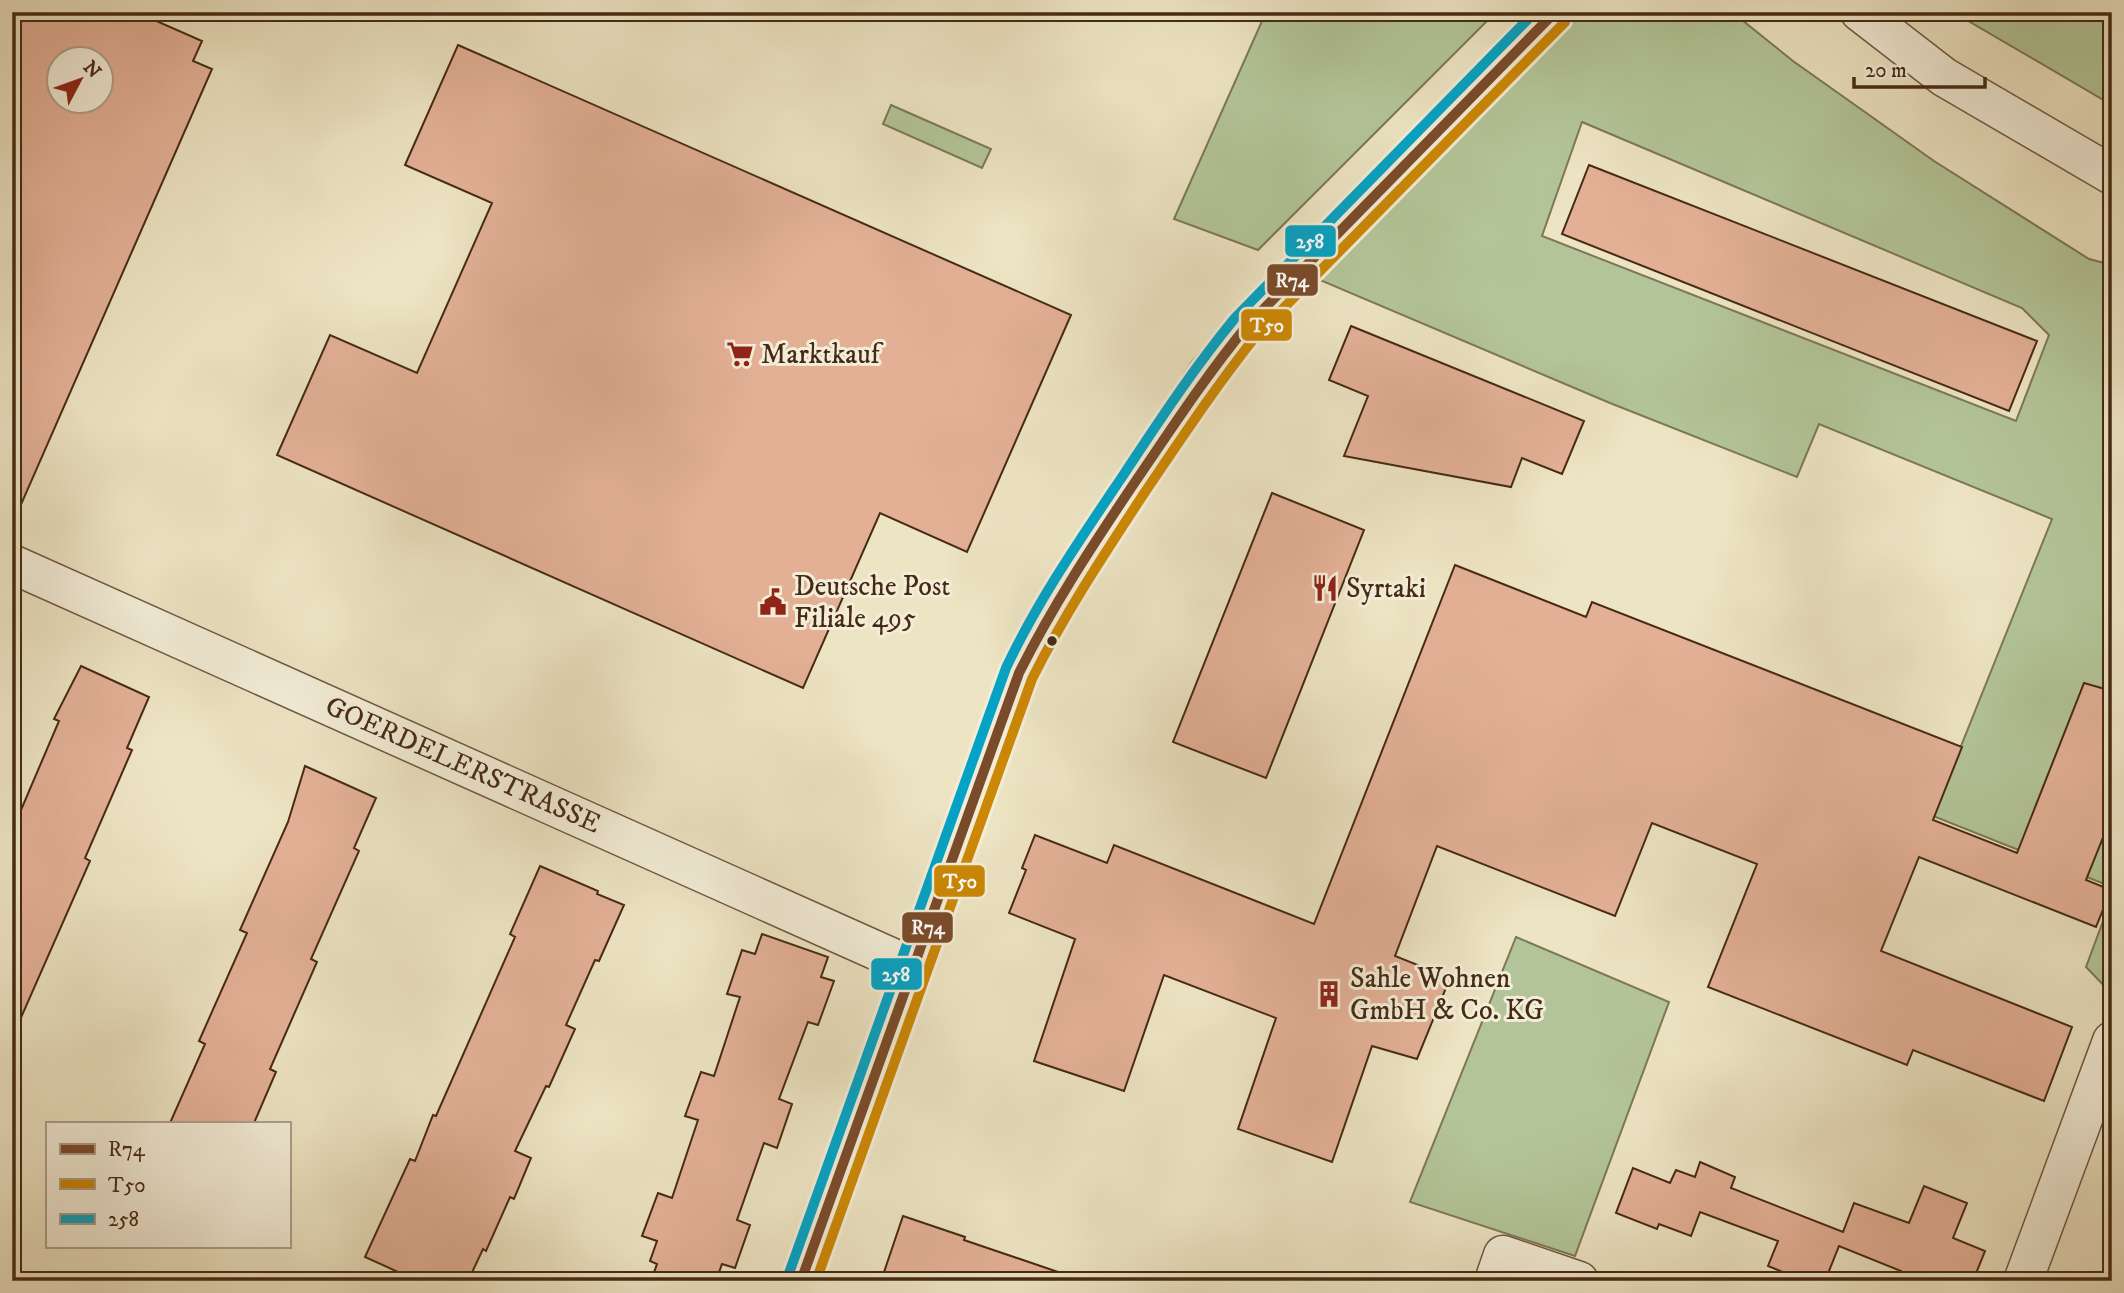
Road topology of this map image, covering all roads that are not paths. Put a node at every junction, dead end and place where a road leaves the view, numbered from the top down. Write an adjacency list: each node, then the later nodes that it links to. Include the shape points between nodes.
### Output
1 (1555, 12): 5 (street, via 1246,327 1208,373 1089,551 1019,673)
2 (1860, 12): 3 (street, via 1944,77)
3 (2112, 174)
4 (12, 564): 5 (street, GOERDELERSTRASSE)
5 (913, 967): 8 (street)
6 (2112, 1041): 10 (street)
7 (1499, 1268): 9 (street)
8 (801, 1281)
9 (1579, 1281)
10 (2023, 1281)

